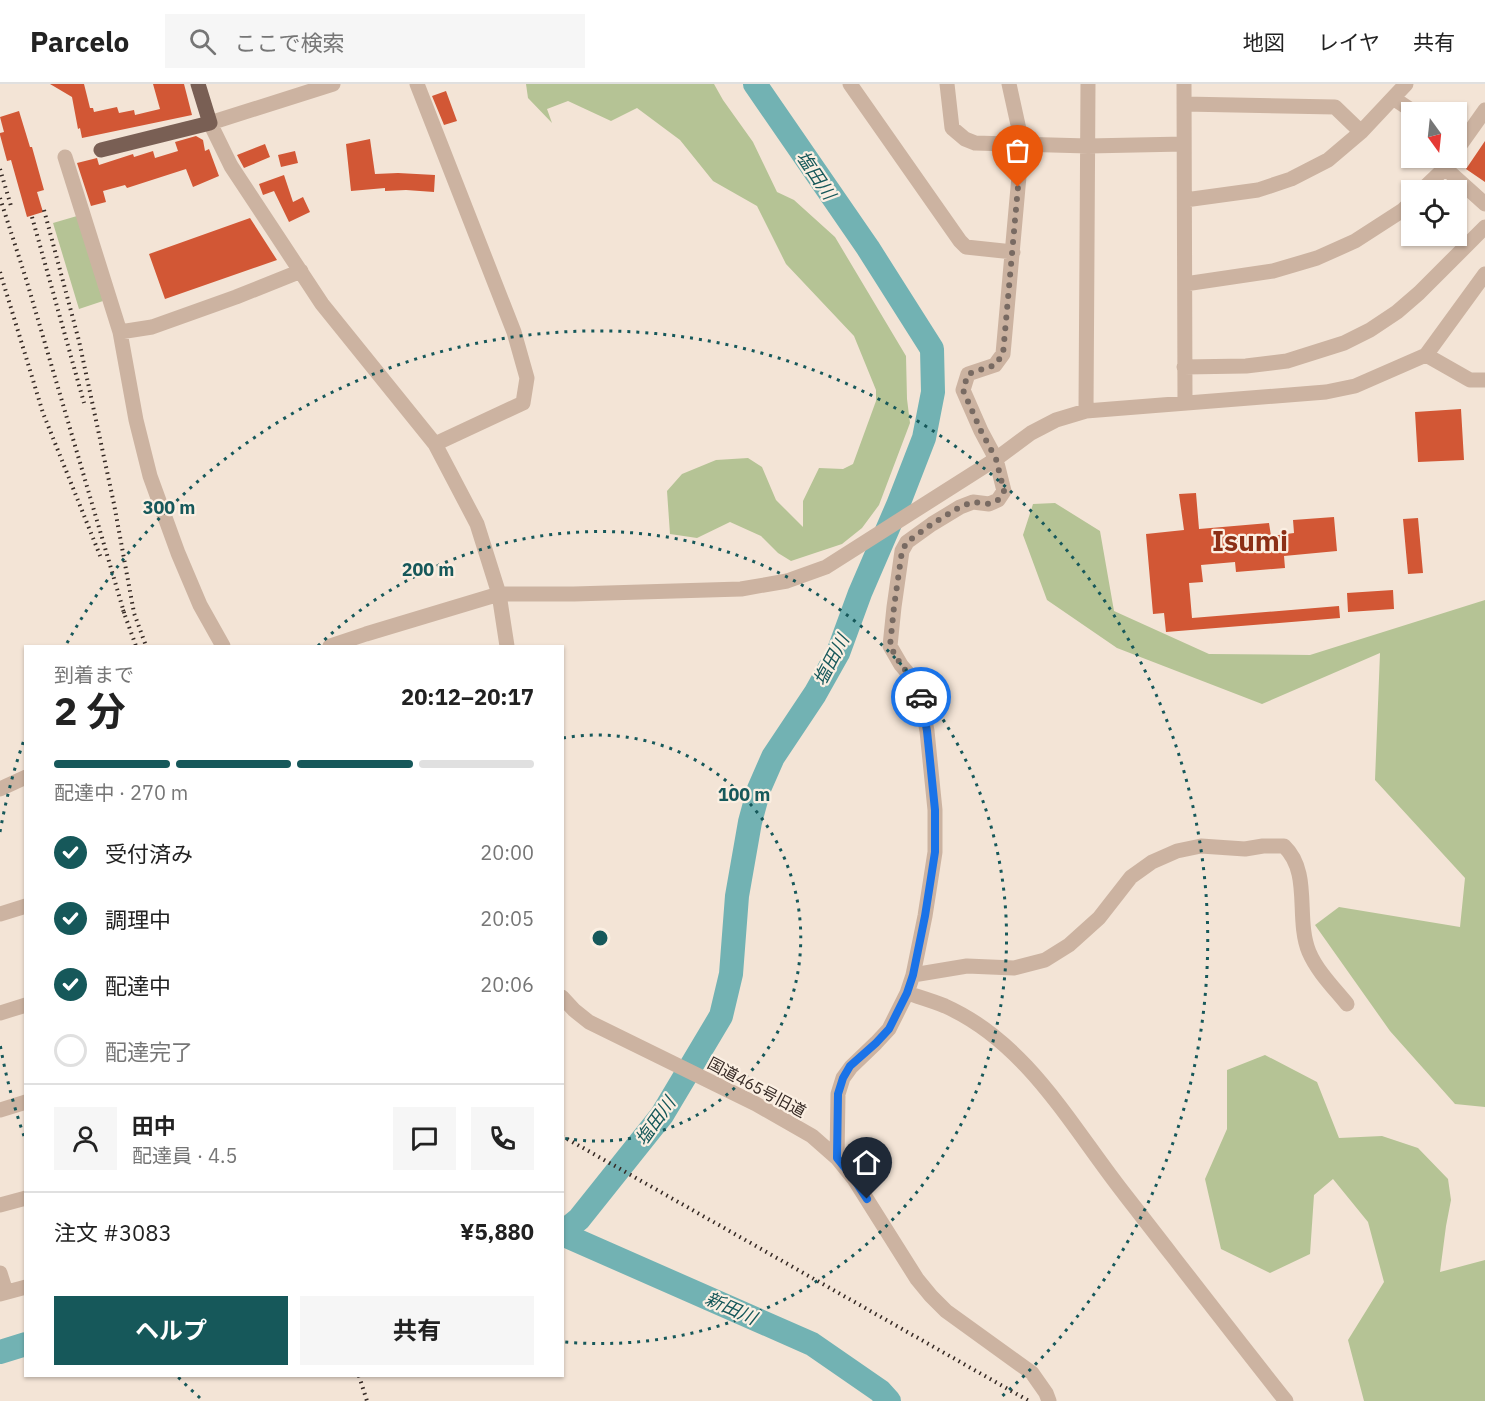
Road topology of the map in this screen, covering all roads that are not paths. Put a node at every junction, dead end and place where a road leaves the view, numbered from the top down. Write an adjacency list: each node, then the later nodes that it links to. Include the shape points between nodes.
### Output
1 (198, 84): 14 (main road)
2 (333, 84): 14 (street)
3 (417, 84): 39 (street, via 503,300 527,378 522,403)
4 (850, 84): 29 (street, via 960,241 966,247)
5 (947, 84): 17 (street, via 952,128 965,139 975,143)
6 (1009, 84): 17 (street)
7 (1088, 84): 19 (street)
8 (1184, 84): 12 (street)
9 (1406, 84): 10 (street)
10 (1393, 98): 11 (street); 15 (street)
11 (1401, 103)
12 (1184, 104): 15 (street, via 1335,107); 18 (street)
13 (1485, 110): 16 (street)
14 (210, 123): 20 (main road); 30 (street, via 231,166)
15 (1361, 132): 25 (street, via 1328,160 1291,179 1258,190)
16 (1467, 135)
17 (1022, 143): 19 (street); 29 (street)
18 (1184, 144): 19 (street); 25 (street)
19 (1088, 146): 38 (street)
20 (101, 150)
21 (65, 158): 33 (street)
22 (1441, 168): 24 (street)
23 (1463, 168): 26 (street)
24 (1431, 180)
25 (1185, 200): 32 (street)
26 (1485, 204)
27 (1401, 211): 32 (street, via 1355,241 1317,258 1273,271)
28 (1485, 227): 35 (street, via 1397,312 1344,343 1287,361)
29 (1012, 252): 40 (street, via 1003,354 995,365 968,374 963,390)
30 (301, 271): 33 (street, via 152,327); 39 (street, via 322,304)
31 (1485, 274): 34 (street)
32 (1185, 284): 35 (street)
33 (120, 332): 42 (street, via 150,476 200,605)
34 (1426, 355): 36 (street, via 1470,380); 37 (street, via 1355,386 1326,392)
35 (1184, 367): 37 (street)
36 (1485, 380)
37 (1185, 403): 38 (street)
38 (1086, 411): 40 (street, via 1056,420)
39 (435, 444): 41 (street, via 477,524)
40 (996, 459): 41 (street, via 826,567 787,581 741,589); 49 (street, via 1004,491 998,500 989,504 973,502 932,524 907,542 900,562 890,646 918,685 935,810 935,852)
41 (499, 594): 43 (street); 44 (street)
42 (222, 645)
43 (333, 645)
44 (507, 645)
45 (24, 778): 46 (street)
46 (0, 789)
47 (24, 907): 48 (street)
48 (0, 914)
49 (913, 975): 50 (street); 52 (street, via 967,966 1014,968 1045,960 1099,918 1131,877 1177,851 1201,846 1284,846 1293,854 1299,874 1308,950)
50 (907, 993): 57 (street, via 889,1029 850,1066 843,1078 838,1094); 64 (street, via 946,1006 977,1024 1029,1068)
51 (564, 999): 57 (street, 国道465号旧道, via 589,1022 756,1104 812,1136)
52 (1347, 1004)
53 (24, 1006): 54 (street)
54 (0, 1013)
55 (24, 1103): 56 (street)
56 (0, 1110)
57 (837, 1158): 63 (street, 国道465号旧道, via 931,1296 1032,1373)
58 (24, 1199): 59 (street)
59 (0, 1205)
60 (0, 1273): 62 (street)
61 (24, 1288): 62 (street)
62 (3, 1293)
63 (1049, 1401)
64 (1286, 1401)

